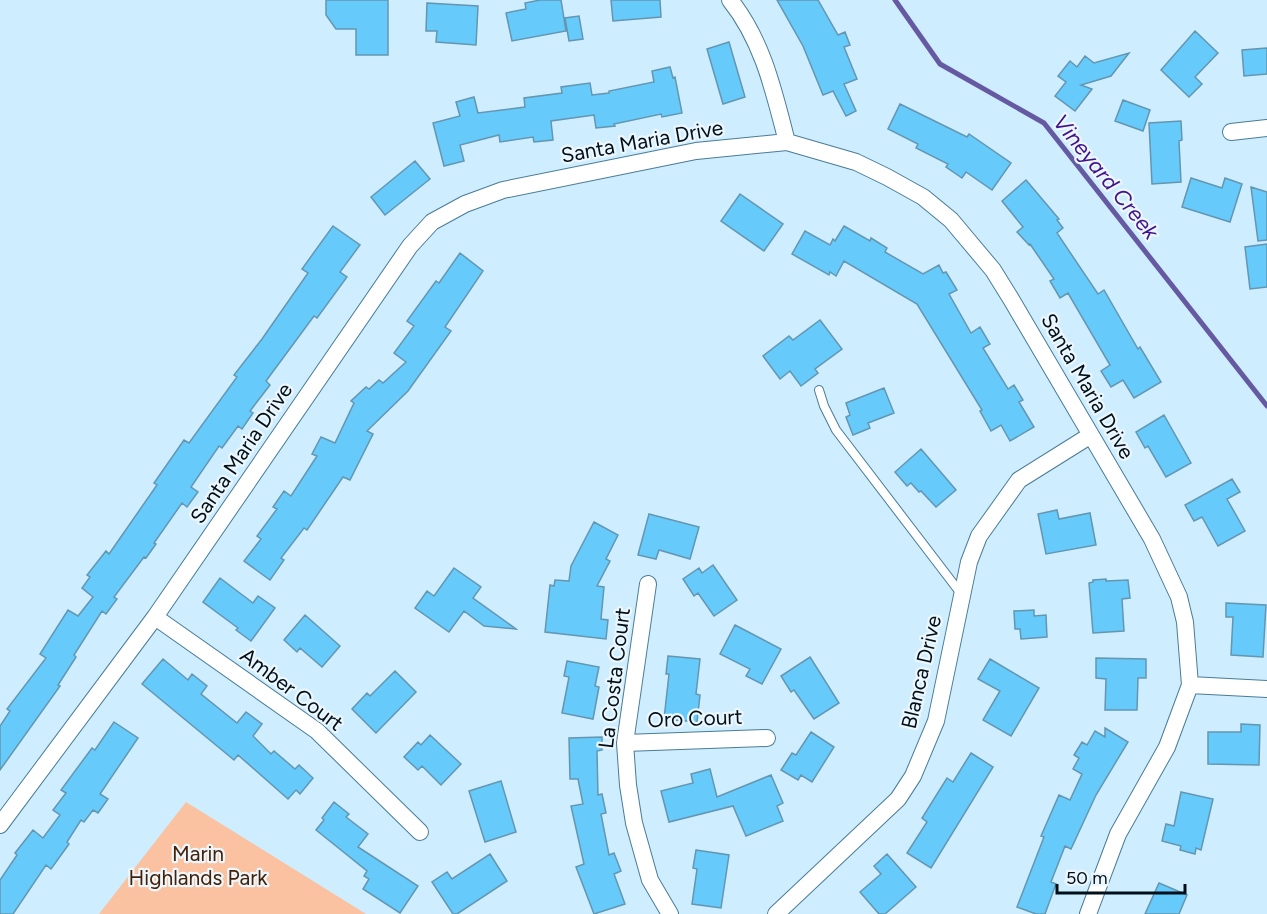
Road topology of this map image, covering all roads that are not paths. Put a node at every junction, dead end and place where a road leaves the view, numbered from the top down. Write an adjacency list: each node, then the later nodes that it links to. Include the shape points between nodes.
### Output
1 (730, 0): 4 (street, via 768,70)
2 (1267, 128): 3 (street)
3 (1231, 132)
4 (788, 142): 6 (street, Santa Maria Drive, via 856,162 923,197 951,220 993,270); 9 (street, Santa Maria Drive, via 696,150 503,190 432,222 410,246)
5 (819, 390): 8 (lane, via 836,430)
6 (1091, 435): 8 (street, Blanca Drive, via 1019,480 979,536); 10 (street, Santa Maria Drive, via 1152,539 1179,597)
7 (648, 584): 13 (street, La Costa Court)
8 (962, 595): 17 (street, Blanca Drive, via 936,721 913,776 898,799)
9 (155, 617): 14 (street, Santa Maria Drive); 15 (street, Amber Court, via 317,731)
10 (1190, 685): 11 (street); 18 (street, Santa Maria Drive, via 1167,747 1118,834)
11 (1267, 689)
12 (766, 738): 13 (street, Oro Court)
13 (625, 743): 16 (street, La Costa Court, via 634,823 650,880)
14 (0, 825)
15 (420, 832)
16 (670, 914)
17 (776, 914)
18 (1088, 914)

